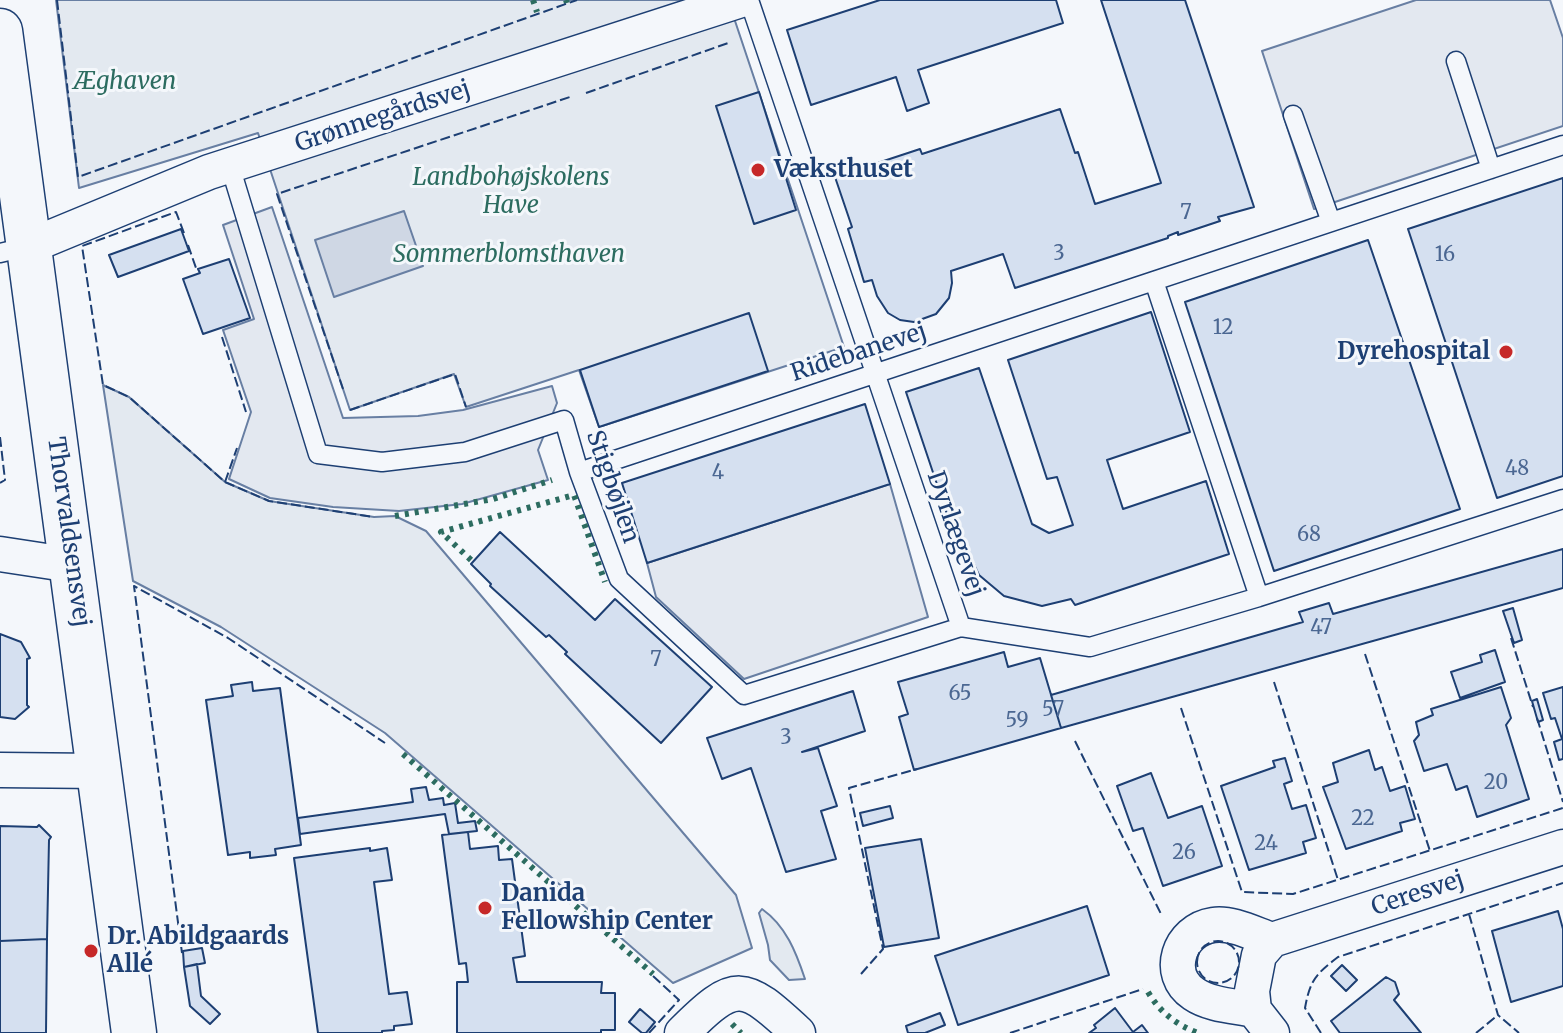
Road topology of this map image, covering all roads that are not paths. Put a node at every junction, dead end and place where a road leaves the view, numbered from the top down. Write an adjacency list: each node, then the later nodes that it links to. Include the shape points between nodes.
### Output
1 (741, 0): 7 (street, Grønnegårdsvej)
2 (749, 0): 12 (lane, Dyrlægevej)
3 (0, 31): 10 (street, Thorvaldsensvej)
4 (1456, 61): 8 (lane)
5 (1293, 115): 9 (lane)
6 (1563, 145): 8 (lane, Ridebanevej)
7 (230, 166): 10 (street, Grønnegårdsvej); 13 (lane, Stigbøjlen, via 318,454 382,462 465,452 564,420)
8 (1491, 169): 9 (lane, Ridebanevej)
9 (1331, 222): 11 (lane, Ridebanevej)
10 (15, 249): 16 (street, Thorvaldsensvej)
11 (1154, 281): 12 (lane, Ridebanevej); 17 (lane)
12 (875, 373): 13 (lane, Ridebanevej); 18 (lane, Dyrlægevej)
13 (579, 472): 18 (lane, Stigbøjlen, via 619,579 744,695)
14 (1563, 499): 17 (lane, Dyrlægevej)
15 (0, 554): 16 (street)
16 (72, 565): 20 (street, Thorvaldsensvej)
17 (1259, 597): 18 (lane, Dyrlægevej, via 1090,647)
18 (961, 627)
19 (0, 770): 20 (street)
20 (101, 771): 24 (street, Thorvaldsensvej)
21 (1563, 847): 22 (street, Ceresvej)
22 (1272, 940): 23 (street, via 1254,972 1252,991); 23 (street, via 1226,925 1199,928 1178,958 1181,981 1190,992)
23 (1263, 1022)
24 (134, 1033)
25 (682, 1033): 26 (street, via 719,998 740,992 761,1000)
26 (798, 1033)

